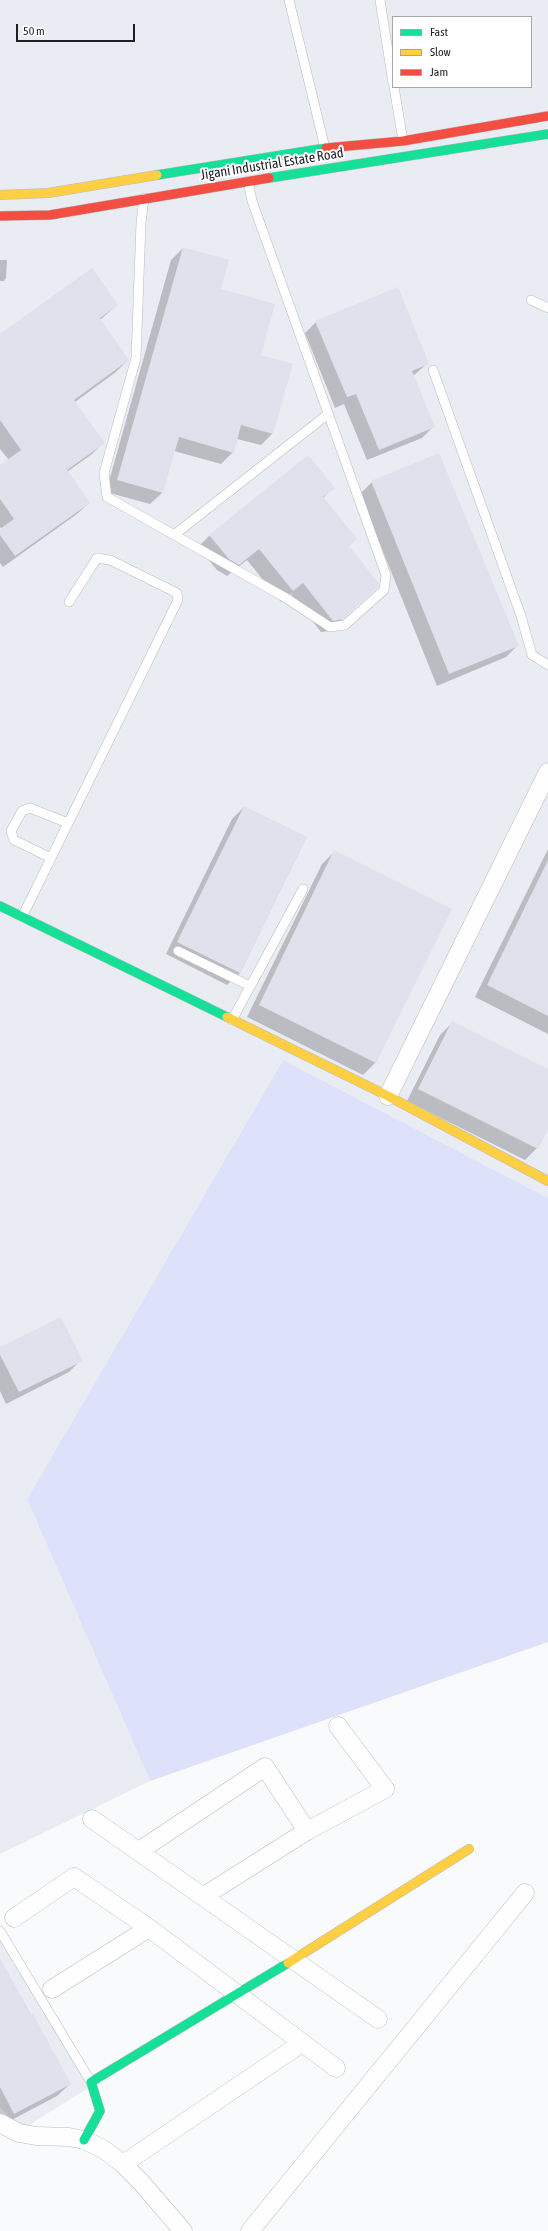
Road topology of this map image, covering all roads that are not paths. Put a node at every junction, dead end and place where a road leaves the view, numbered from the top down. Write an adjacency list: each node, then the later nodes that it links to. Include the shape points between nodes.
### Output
1 (289, 0): 8 (lane)
2 (380, 0): 3 (lane)
3 (392, 77)
4 (394, 88): 7 (lane)
5 (548, 116): 7 (street, Jigani Industrial Estate Road)
6 (548, 134): 9 (street, Jigani Industrial Estate Road)
7 (404, 141): 8 (street, Jigani Industrial Estate Road)
8 (325, 148): 12 (street, Jigani Industrial Estate Road)
9 (248, 182): 11 (street, Jigani Industrial Estate Road); 17 (lane, via 252,201)
10 (0, 195): 12 (street, Jigani Industrial Estate Road)
11 (144, 198): 12 (street, Jigani Industrial Estate Road); 18 (lane, via 136,358 104,473 107,497)
12 (49, 204): 13 (street, Jigani Industrial Estate Road)
13 (0, 216)
14 (531, 300): 15 (lane)
15 (548, 308)
16 (433, 370): 20 (lane, via 521,616 532,655)
17 (328, 414): 18 (lane); 18 (lane, via 386,575 384,590 345,625 330,627 286,598)
18 (174, 535)
19 (69, 602): 22 (lane, via 97,558 110,560 178,593 178,600)
20 (548, 665)
21 (548, 772): 30 (street)
22 (68, 823): 23 (lane); 23 (lane, via 30,808 22,811 11,831 14,840)
23 (51, 858): 26 (lane)
24 (303, 889): 28 (lane)
25 (0, 906): 26 (street)
26 (22, 917): 29 (street)
27 (178, 951): 28 (lane)
28 (250, 986): 29 (lane)
29 (232, 1020): 30 (street)
30 (388, 1096): 31 (street)
31 (548, 1181)
32 (338, 1726): 34 (street, via 385,1788)
33 (92, 1819): 36 (street)
34 (307, 1830): 36 (street, via 265,1767); 38 (street)
35 (469, 1849): 42 (street)
36 (139, 1851): 38 (street)
37 (525, 1893): 53 (street)
38 (204, 1896): 42 (street)
39 (14, 1918): 40 (street, via 74,1877)
40 (149, 1928): 43 (street); 44 (street)
41 (0, 1931): 48 (lane)
42 (294, 1960): 44 (street); 45 (street)
43 (52, 1989)
44 (238, 1995): 46 (street); 48 (street)
45 (378, 2019)
46 (302, 2043): 47 (street); 51 (street)
47 (336, 2068)
48 (91, 2082): 50 (street, via 100,2111)
49 (3, 2129): 50 (street, via 36,2136)
50 (84, 2140): 51 (street, via 103,2149)
51 (122, 2164): 52 (street)
52 (183, 2231)
53 (250, 2231)

